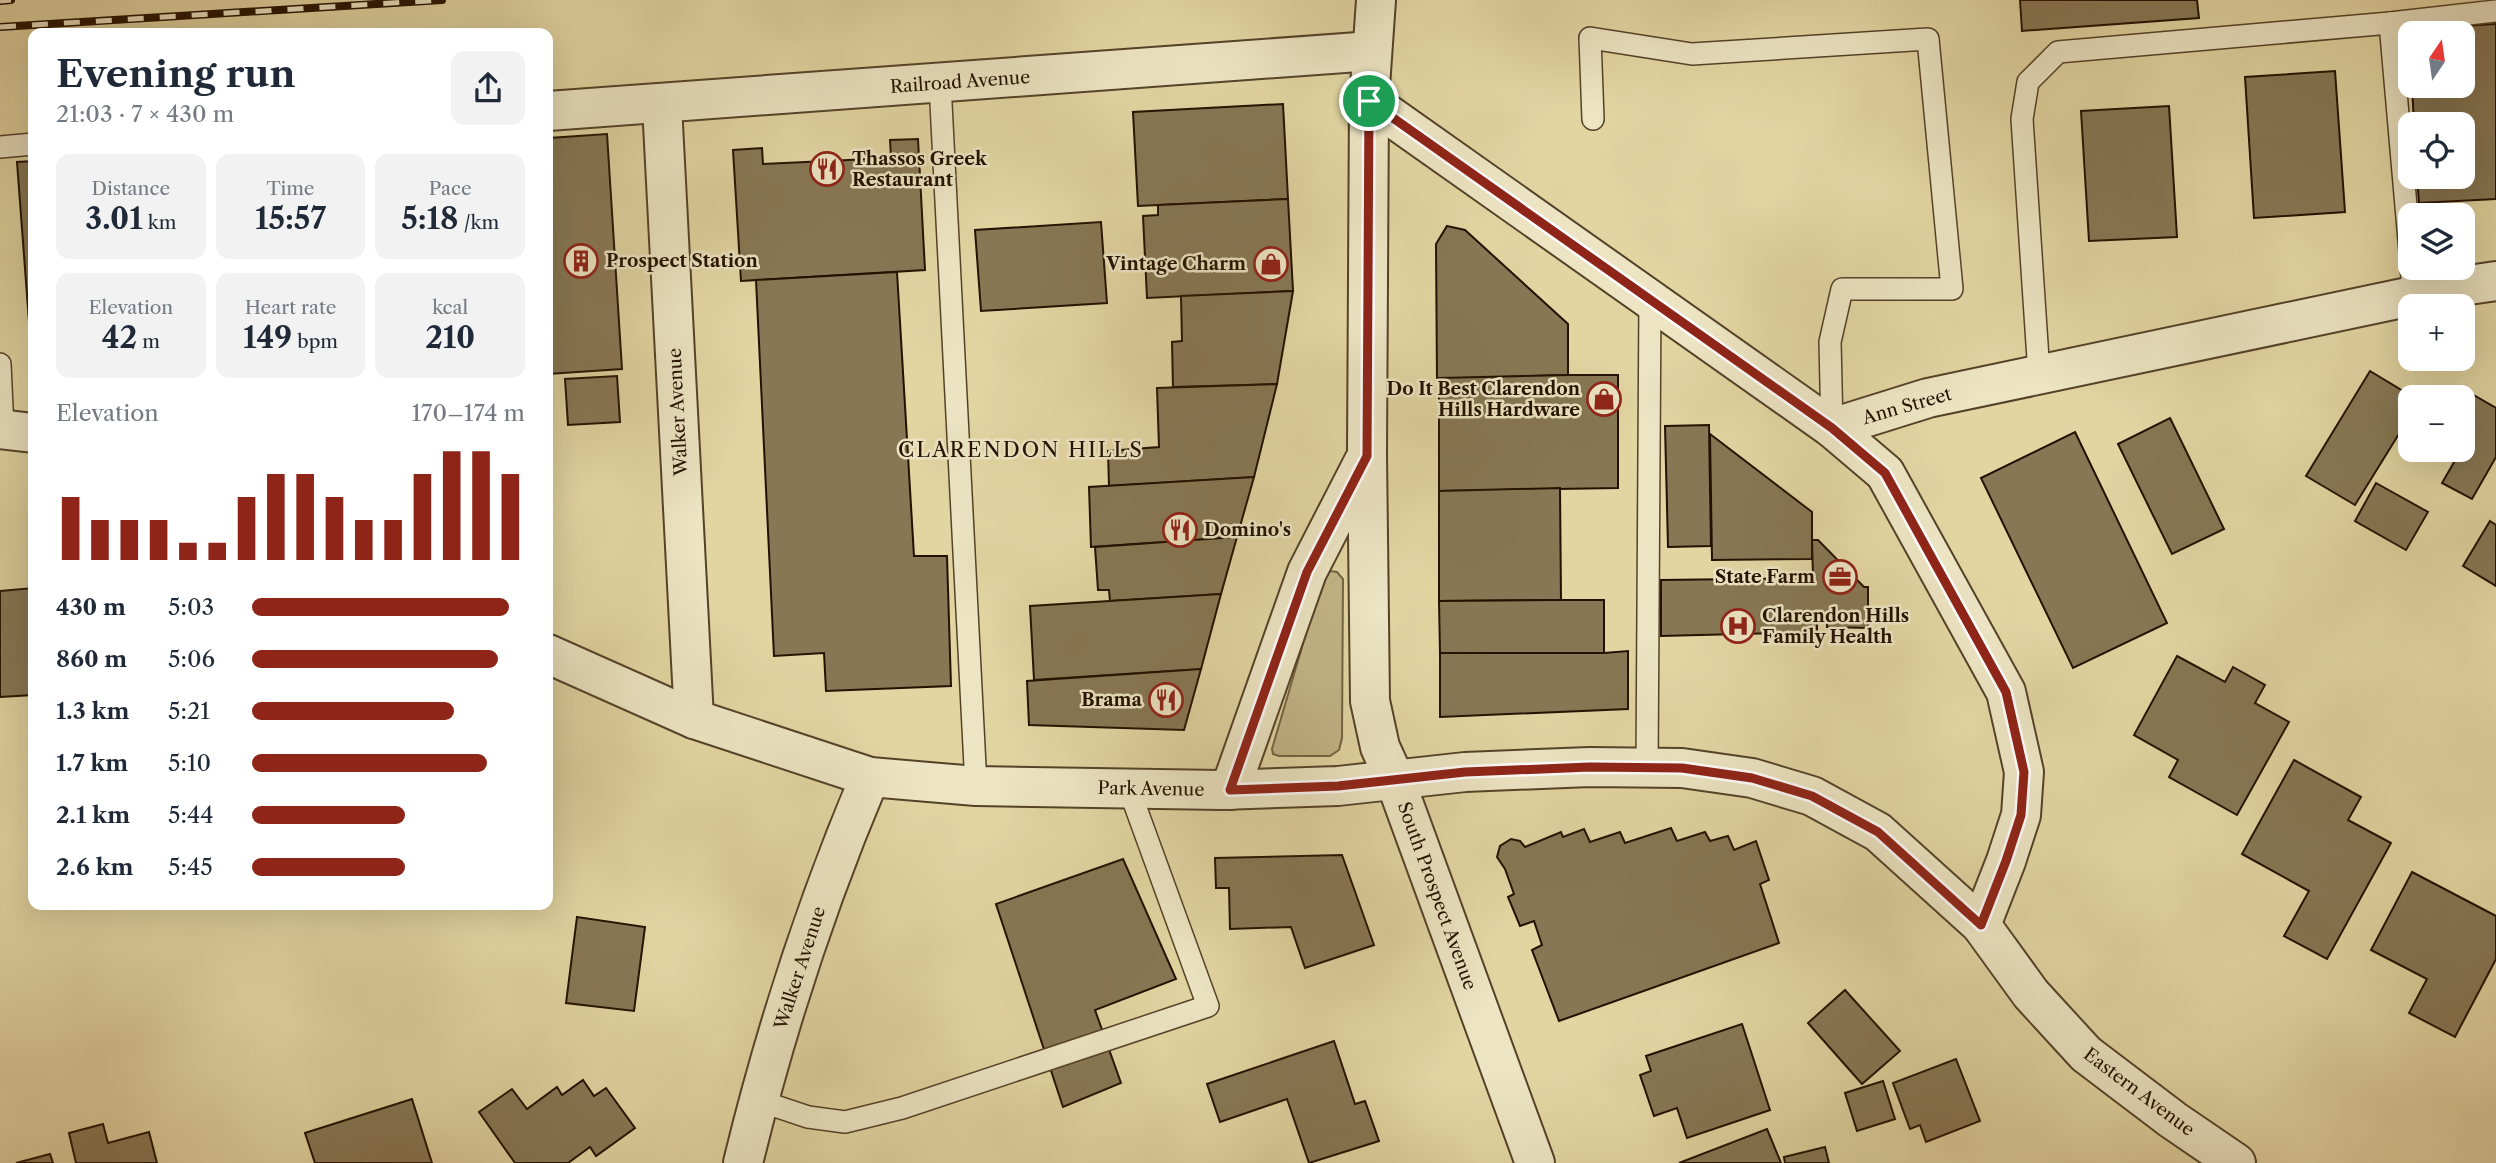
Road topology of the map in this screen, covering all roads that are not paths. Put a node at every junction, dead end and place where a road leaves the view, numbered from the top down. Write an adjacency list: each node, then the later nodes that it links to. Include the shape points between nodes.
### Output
1 (1376, 0): 4 (street, South Prospect Avenue)
2 (2496, 11): 3 (lane)
3 (2390, 23): 12 (lane); 17 (lane, via 2058,52 2028,82 2022,119)
4 (1371, 51): 5 (street, Railroad Avenue); 6 (street, South Prospect Avenue)
5 (940, 84): 7 (street, Railroad Avenue); 26 (lane)
6 (1369, 101): 15 (street); 20 (street, South Prospect Avenue)
7 (662, 105): 8 (street, Railroad Avenue); 22 (street, Walker Avenue)
8 (553, 111)
9 (1593, 119): 18 (lane, via 1590,38 1692,54 1928,39 1952,289 1842,289 1829,342)
10 (28, 144): 11 (lane)
11 (0, 146)
12 (2406, 203)
13 (2496, 281): 14 (street, Ann Street)
14 (2412, 282): 17 (street, Ann Street)
15 (1650, 298): 18 (street); 23 (lane)
16 (0, 364): 19 (lane)
17 (2039, 374): 18 (street, Ann Street, via 1928,398)
18 (1832, 428): 29 (street, via 1885,473 2006,692 2024,772 2021,815)
19 (12, 430)
20 (1367, 456): 25 (street, South Prospect Avenue, via 1370,701 1380,747); 28 (street, South Prospect Avenue, via 1307,572)
21 (553, 656): 22 (street, Park Avenue)
22 (694, 719): 24 (street, Park Avenue)
23 (1647, 767): 25 (street, Park Avenue, via 1465,772); 29 (street, Park Avenue, via 1752,778 1812,796 1878,832)
24 (870, 777): 26 (street, Park Avenue); 30 (street, Walker Avenue, via 837,854 790,992)
25 (1395, 780): 28 (street, Park Avenue); 32 (street, South Prospect Avenue)
26 (976, 786): 27 (street, Park Avenue)
27 (1129, 789): 28 (street, Park Avenue); 30 (lane, via 1208,1006 902,1108 845,1122 808,1117)
28 (1230, 790)
29 (1981, 925): 33 (street, Eastern Avenue, via 2031,994 2085,1054)
30 (760, 1101): 31 (street, Walker Avenue)
31 (743, 1163)
32 (1535, 1163)
33 (2236, 1163)

